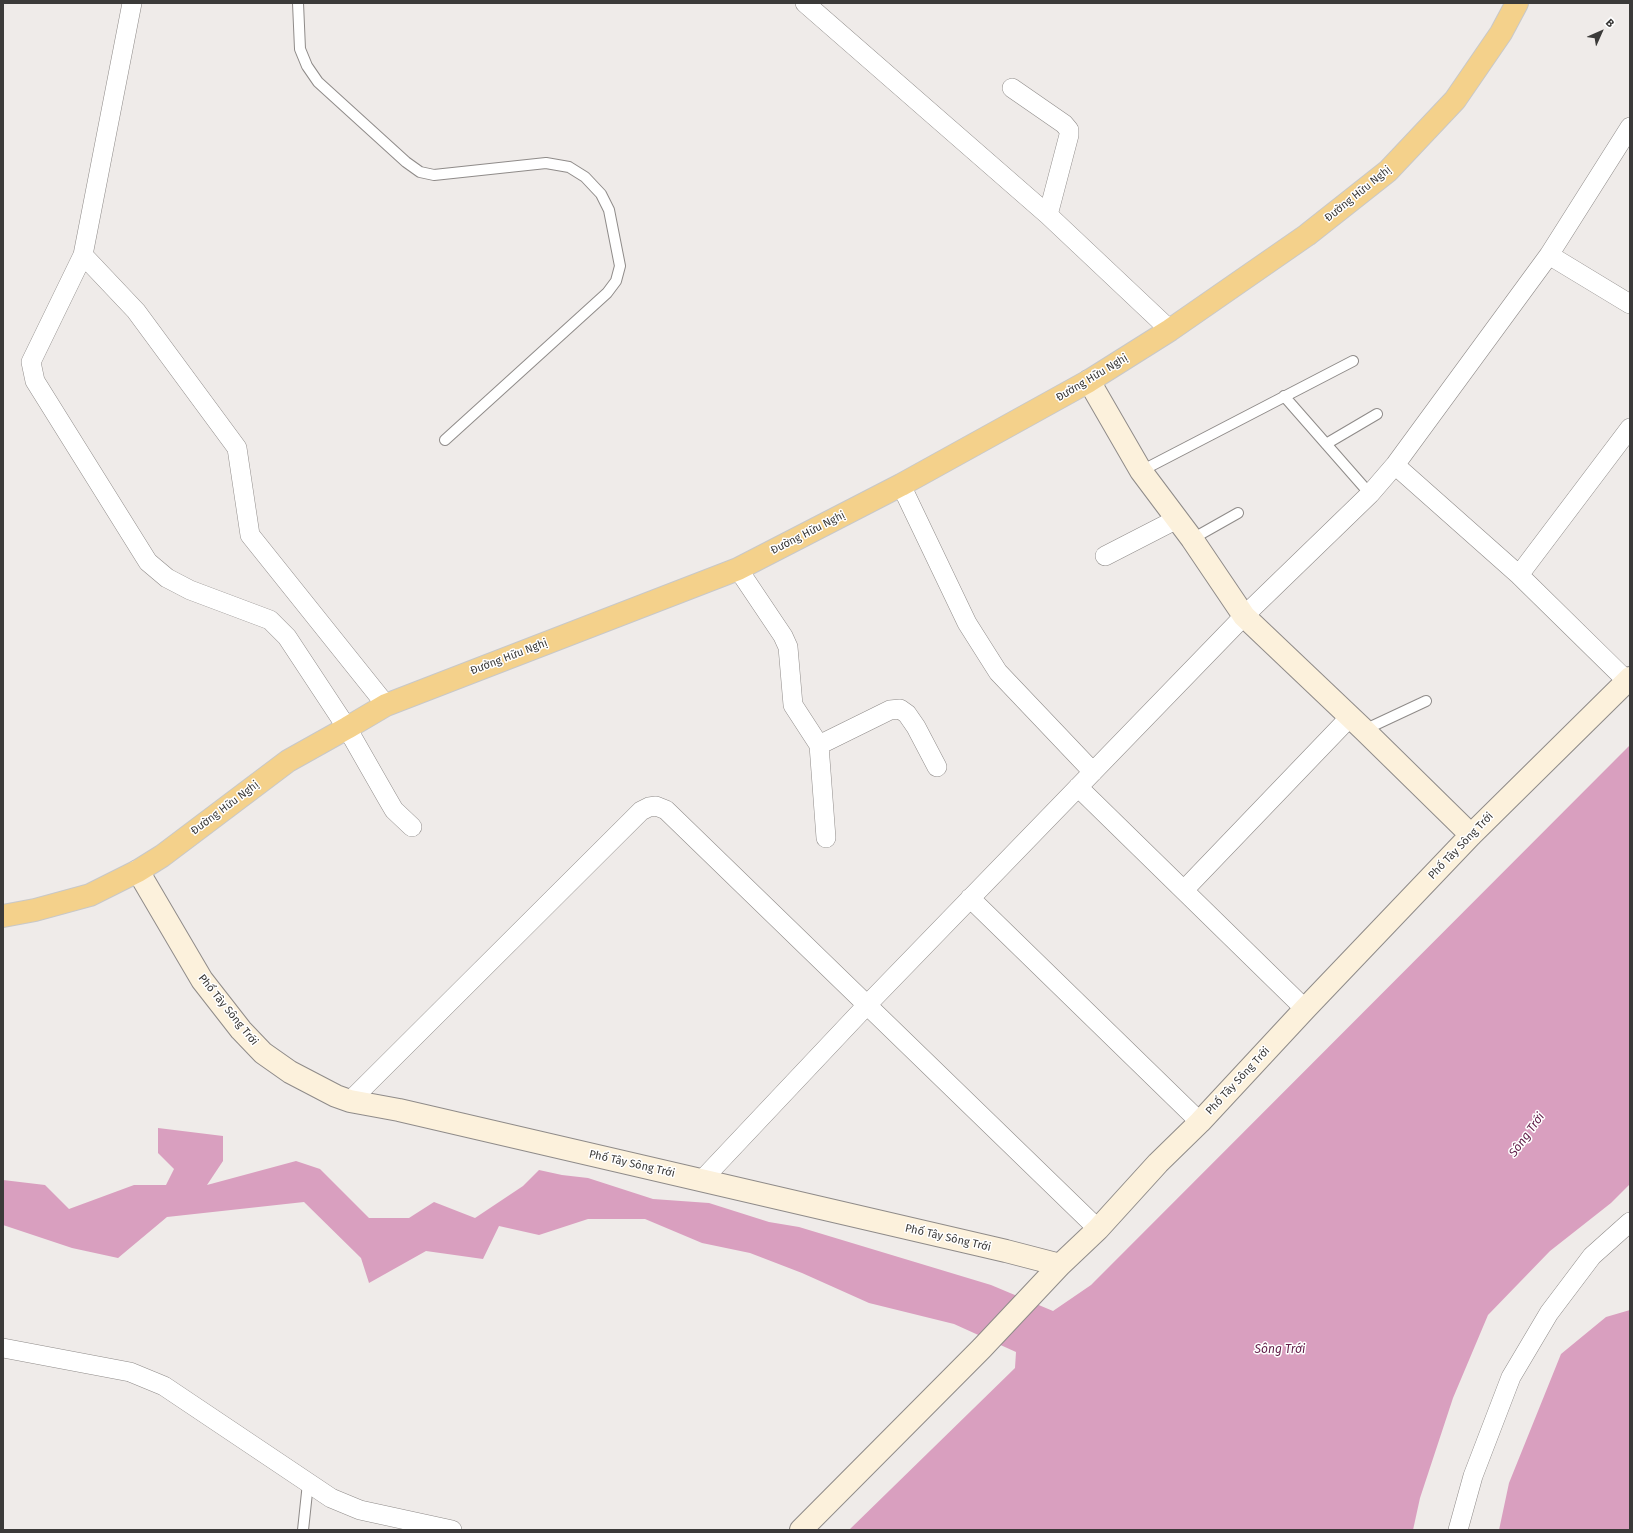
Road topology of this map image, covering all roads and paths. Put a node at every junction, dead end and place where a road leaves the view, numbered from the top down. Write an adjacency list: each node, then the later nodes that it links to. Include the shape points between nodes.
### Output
1 (132, 3): 8 (street)
2 (298, 3): 17 (lane, via 300,49 318,82 420,172 434,175 546,163 568,167 585,177 601,194 609,210 620,266 616,281 607,293)
3 (806, 3): 7 (street)
4 (1517, 3): 11 (highway, Đường Hữu Nghị, via 1455,100 1388,171 1307,234)
5 (1012, 88): 7 (street, via 1069,130)
6 (1630, 127): 9 (street)
7 (1048, 215): 11 (street)
8 (82, 255): 32 (street, via 136,311 237,448 250,535); 34 (street, via 32,362 35,381 148,562 167,578 190,590 270,620 287,637)
9 (1549, 255): 10 (street); 19 (street)
10 (1630, 304)
11 (1170, 330): 13 (highway, Đường Hữu Nghị)
12 (1353, 360): 14 (lane)
13 (1089, 381): 20 (street); 21 (highway, Đường Hữu Nghị)
14 (1284, 396): 18 (lane); 20 (lane)
15 (1377, 414): 18 (lane)
16 (1630, 428): 28 (street)
17 (445, 440)
18 (1326, 444): 22 (lane)
19 (1395, 466): 22 (street); 28 (street)
20 (1141, 470): 24 (street)
21 (901, 485): 27 (highway, Đường Hữu Nghị); 37 (street, via 967,623 998,672)
22 (1370, 494): 29 (street)
23 (1238, 513): 25 (lane)
24 (1177, 519): 25 (street); 26 (street)
25 (1192, 539): 29 (street)
26 (1105, 556)
27 (738, 569): 32 (highway, Đường Hữu Nghị); 35 (street, via 783,636 789,656 792,705)
28 (1519, 575): 30 (street)
29 (1244, 616): 33 (street); 37 (street)
30 (1628, 679): 40 (street, Phố Tây Sông Trới)
31 (1426, 701): 33 (lane)
32 (386, 705): 34 (highway, Đường Hữu Nghị)
33 (1357, 724): 40 (street); 43 (street)
34 (347, 728): 39 (street, via 394,810); 42 (highway, Đường Hữu Nghị, via 288,761 162,856)
35 (819, 745): 36 (street, via 890,710 900,708 916,727); 41 (street)
36 (937, 767)
37 (1093, 772): 38 (street)
38 (1078, 786): 43 (street); 44 (street)
39 (412, 827)
40 (1471, 835): 47 (street, Phố Tây Sông Trới)
41 (826, 838)
42 (138, 871): 45 (highway, Đường Hữu Nghị, via 90,895); 48 (street, Phố Tây Sông Trới, via 202,980 241,1030 263,1053 290,1072)
43 (1184, 890): 47 (street)
44 (970, 898): 46 (street); 49 (street)
45 (3, 916)
46 (866, 1005): 48 (street, via 666,810 656,806 649,807); 50 (street); 52 (street)
47 (1306, 1009): 49 (street, Phố Tây Sông Trới)
48 (350, 1101): 50 (street, Phố Tây Sông Trới, via 399,1110)
49 (1200, 1122): 52 (street, Phố Tây Sông Trới, via 1158,1163)
50 (701, 1181): 53 (street, Phố Tây Sông Trới)
51 (1630, 1222): 59 (street, via 1592,1256 1548,1313 1511,1378 1473,1476)
52 (1098, 1229): 53 (street, Phố Tây Sông Trới)
53 (1060, 1265): 58 (street, via 982,1348)
54 (3, 1348): 55 (street, via 130,1372 164,1386)
55 (308, 1483): 56 (lane); 57 (street, via 331,1498 360,1510)
56 (303, 1530)
57 (452, 1530)
58 (801, 1530)
59 (1458, 1530)

